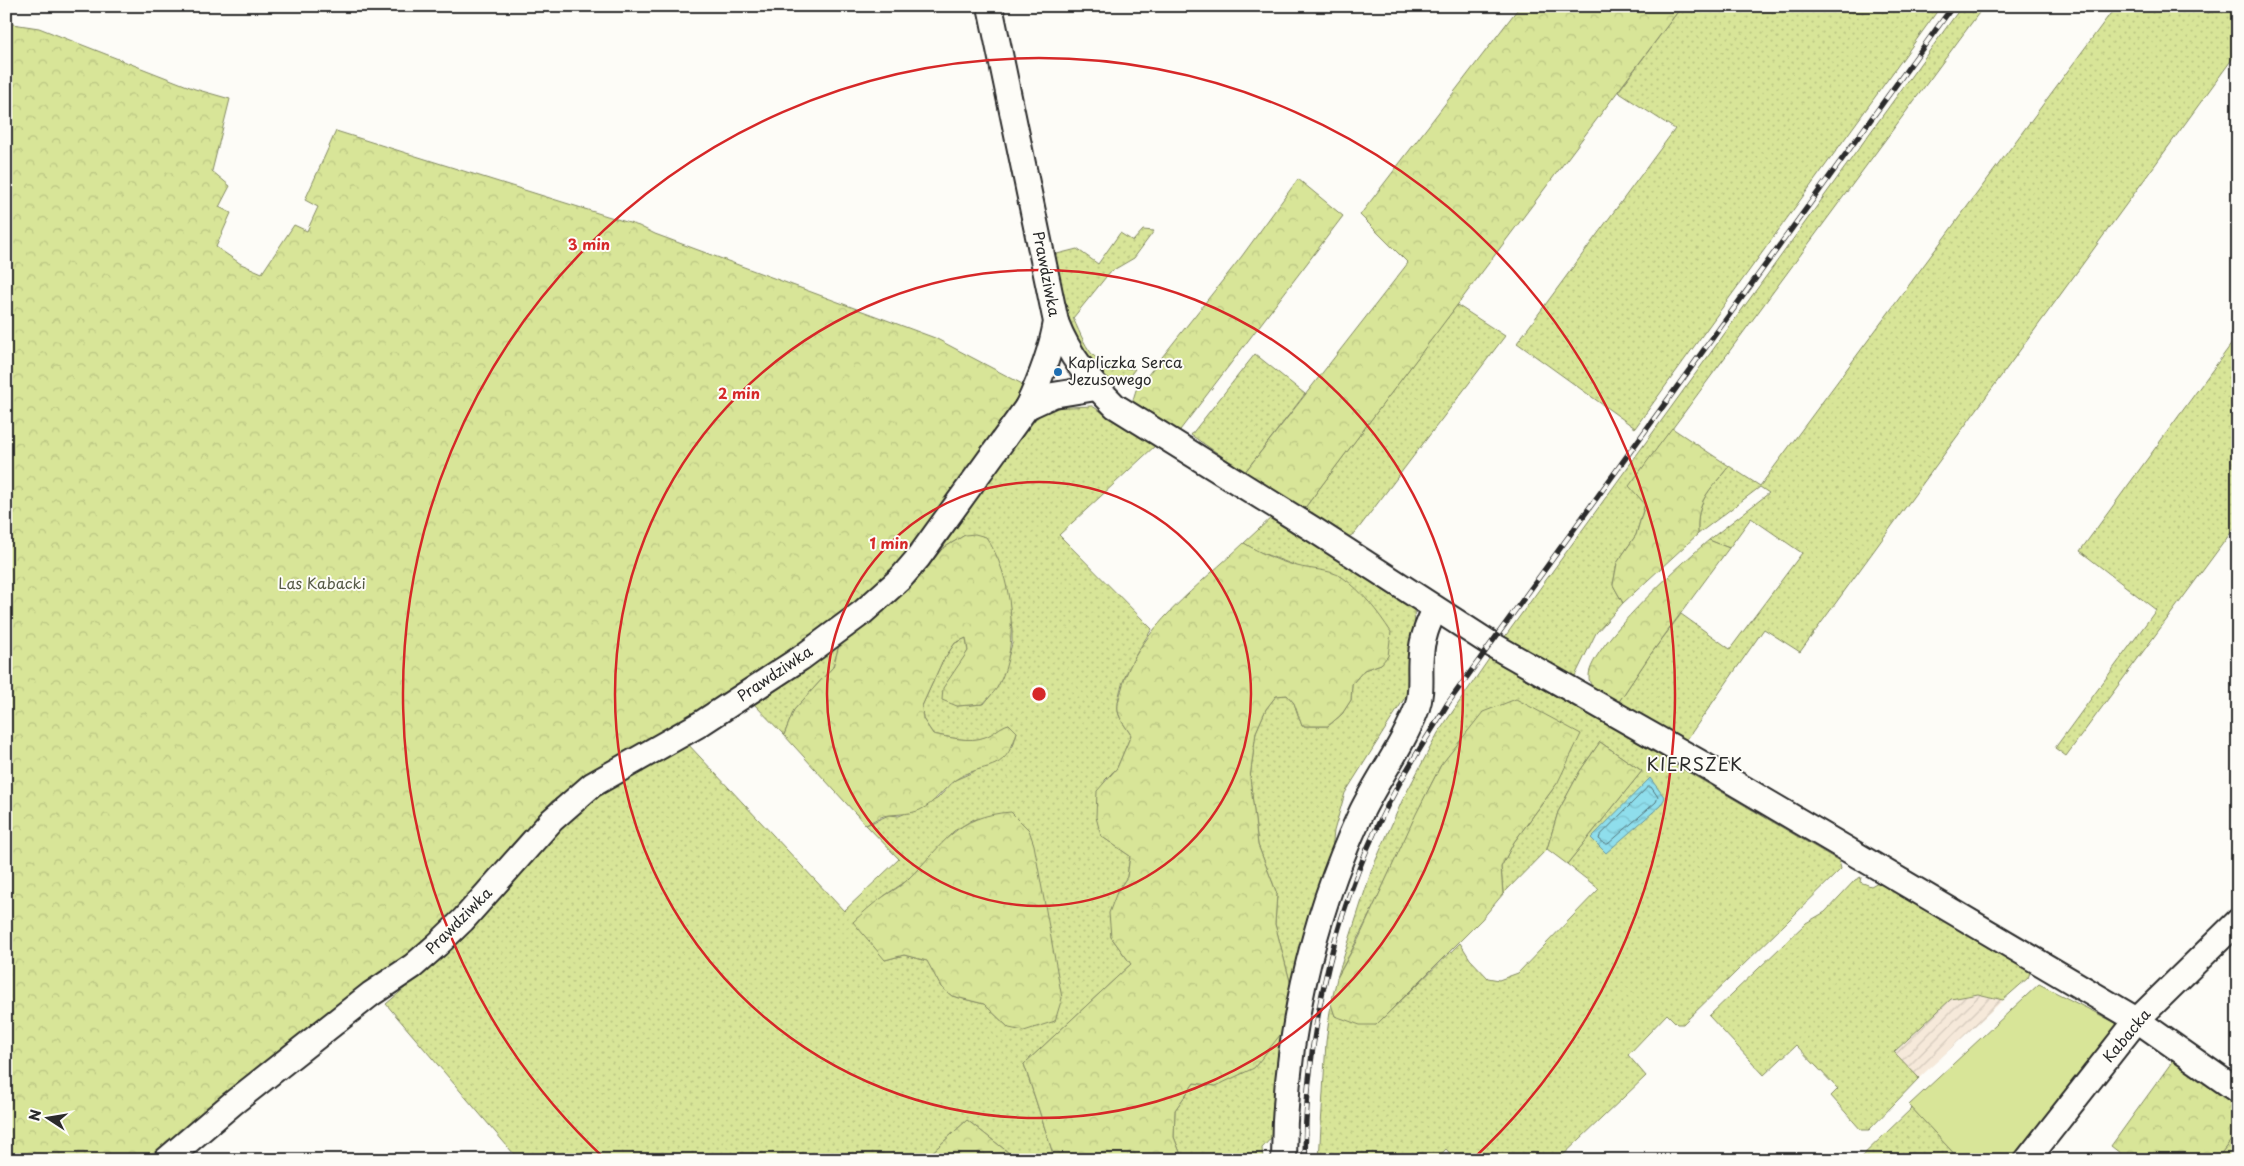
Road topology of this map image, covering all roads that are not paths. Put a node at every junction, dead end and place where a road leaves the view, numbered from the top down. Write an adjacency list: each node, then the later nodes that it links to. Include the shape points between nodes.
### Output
1 (990, 6): 2 (street, Prawdziwka)
2 (1056, 322): 3 (street, via 1062,339); 4 (street, Prawdziwka, via 1050,351)
3 (1096, 388): 4 (street, via 1053,395); 5 (street, via 1115,406)
4 (1027, 407): 9 (street, Prawdziwka, via 918,558 864,612 700,724 592,785 552,820 437,945 233,1103)
5 (1435, 609): 7 (street); 10 (street, via 1424,633 1418,706 1360,815 1318,931 1294,1038)
6 (2238, 921): 7 (street, Kabacka)
7 (2137, 1020): 8 (street); 11 (street, Kabacka)
8 (2238, 1091)
9 (166, 1160)
10 (1284, 1160)
11 (2027, 1160)

